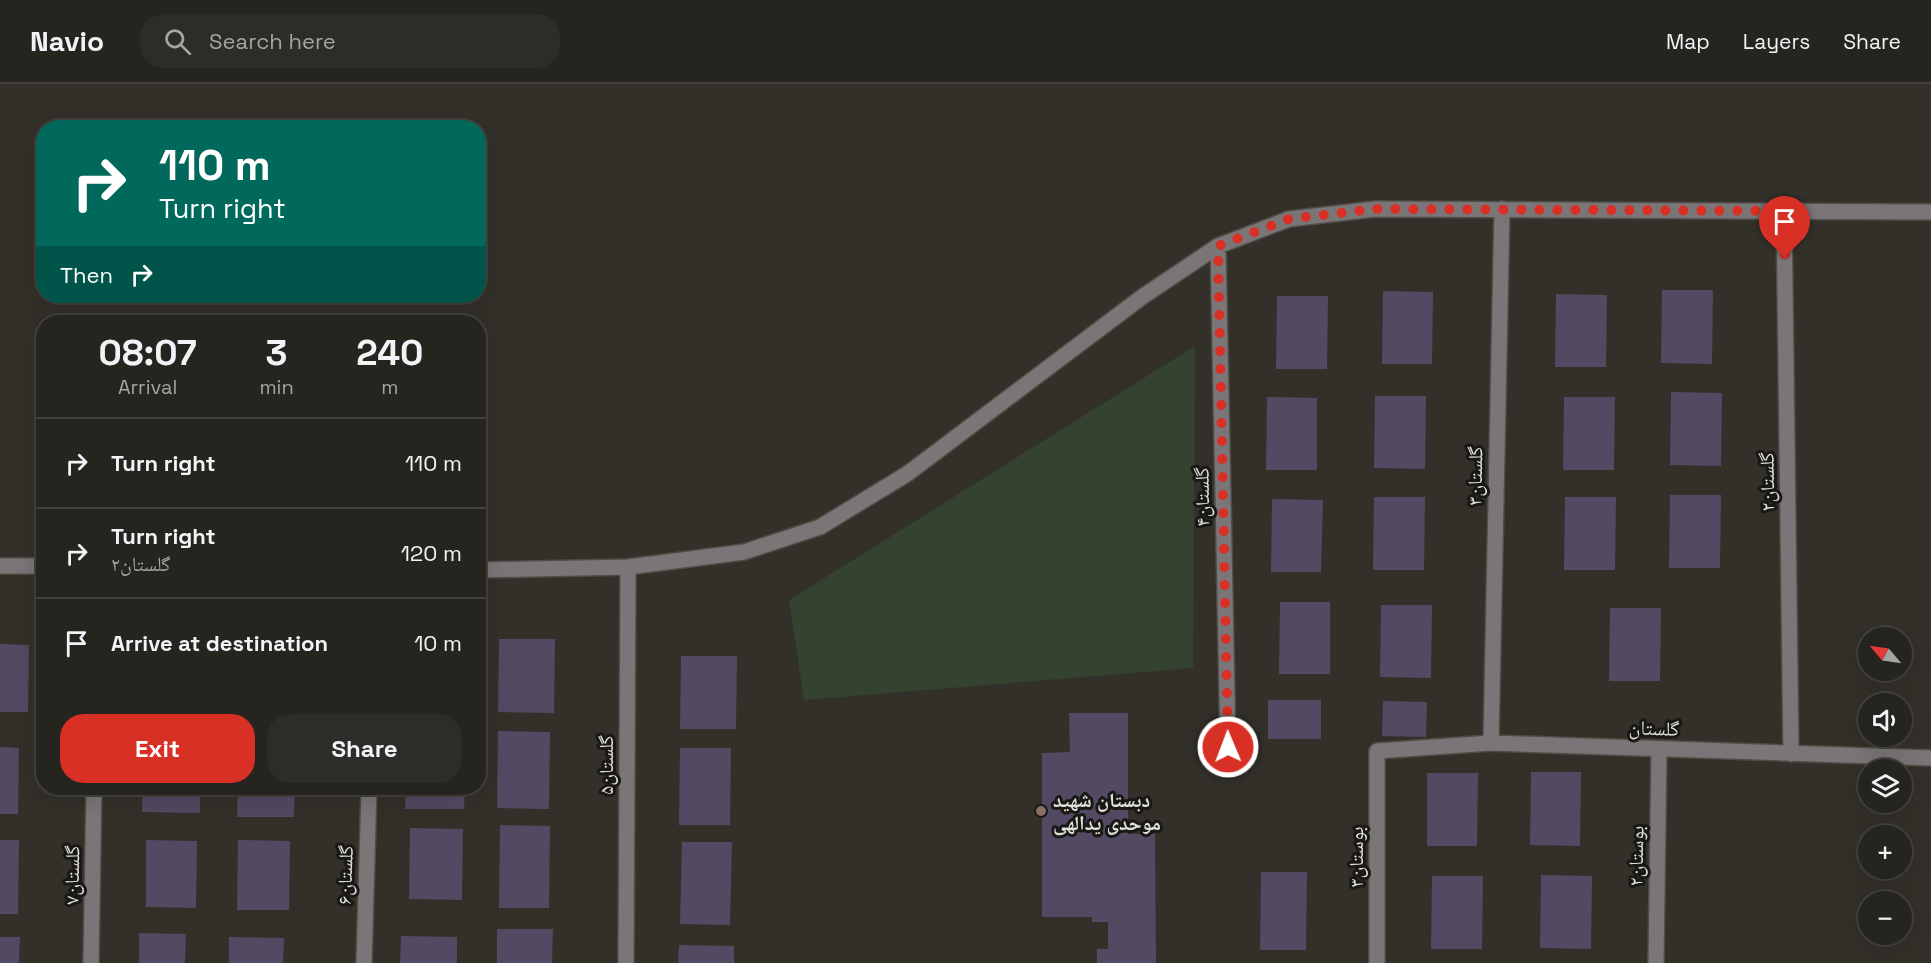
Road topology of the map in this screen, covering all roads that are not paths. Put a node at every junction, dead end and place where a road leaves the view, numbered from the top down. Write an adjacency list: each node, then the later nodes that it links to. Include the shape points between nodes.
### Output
1 (1502, 209): 2 (street); 4 (street, via 1375,209 1289,219); 9 (street, گلستان۳)
2 (1784, 211): 3 (street); 13 (street, گلستان۲)
3 (1931, 212)
4 (1218, 246): 7 (street, via 1142,297 907,474 820,527 744,552); 10 (street, گلستان۴)
5 (0, 566): 6 (street)
6 (36, 566)
7 (628, 567): 8 (street); 19 (street, گلستان۵)
8 (486, 570)
9 (1491, 743): 11 (street, گلستان); 12 (street, گلستان)
10 (1228, 747)
11 (1659, 749): 13 (street, گلستان); 21 (street, بوستان۲)
12 (1377, 751): 20 (street, بوستان۳)
13 (1791, 754): 14 (street, گلستان)
14 (1931, 758)
15 (94, 795): 17 (street, گلستان۷)
16 (369, 795): 18 (street, گلستان۶)
17 (91, 963)
18 (364, 963)
19 (626, 963)
20 (1377, 963)
21 (1656, 963)

